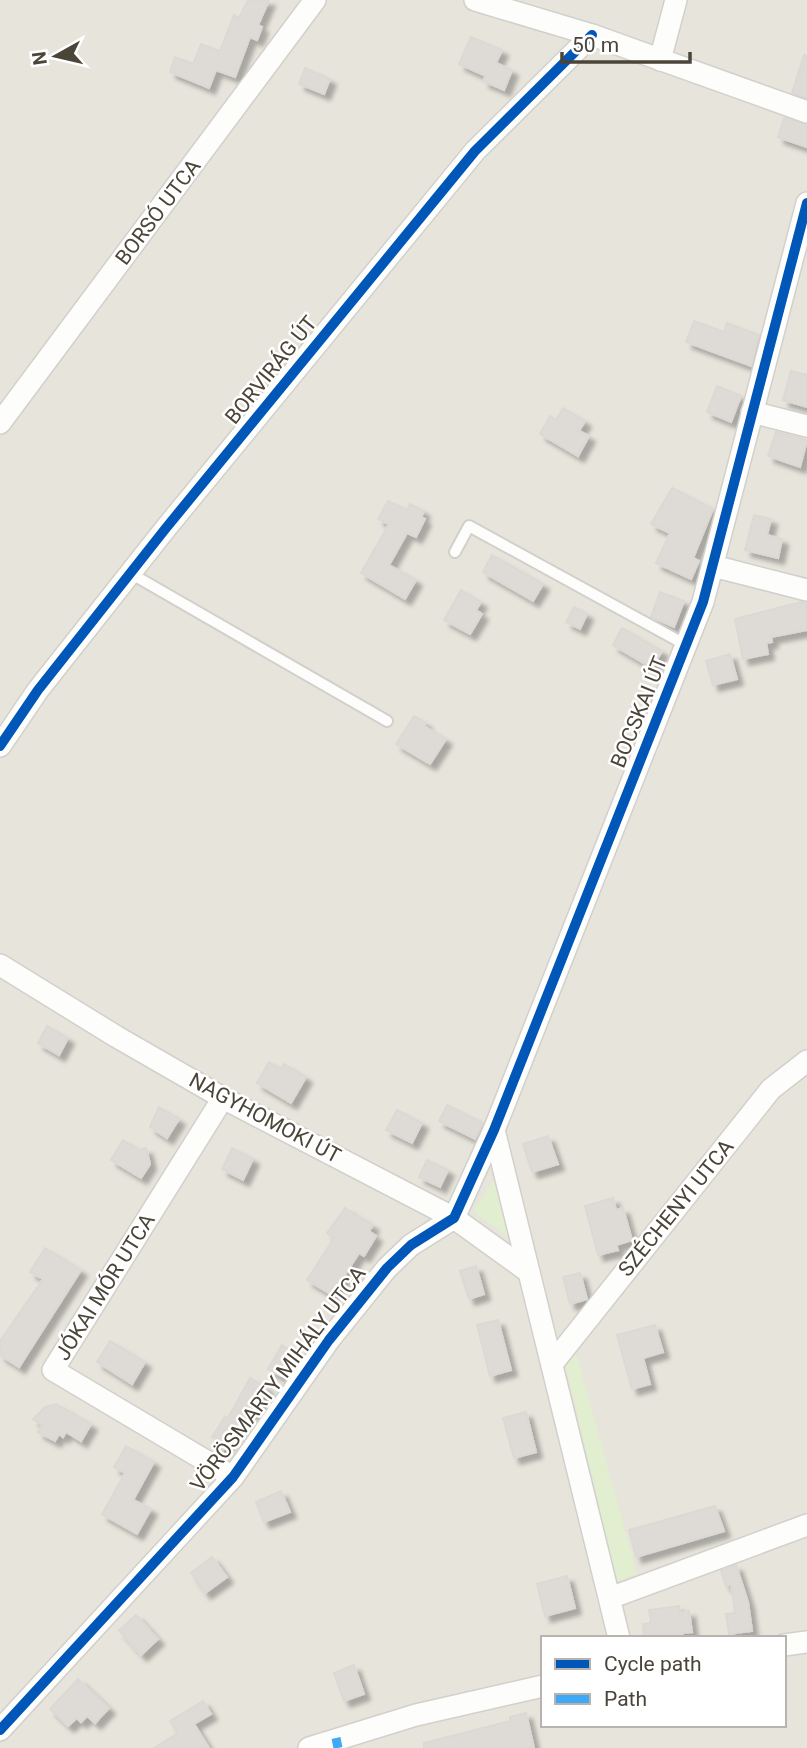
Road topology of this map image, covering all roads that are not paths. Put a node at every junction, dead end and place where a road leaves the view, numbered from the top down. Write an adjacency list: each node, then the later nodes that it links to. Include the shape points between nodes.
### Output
1 (315, 0): 9 (street, BORSÓ UTCA)
2 (475, 0): 4 (street)
3 (676, 0): 5 (street)
4 (592, 36): 5 (street); 13 (street, BORVIRÁG ÚT, via 475,151)
5 (660, 60): 6 (street)
6 (807, 112)
7 (807, 203): 8 (street, BOCSKAI ÚT)
8 (752, 412): 10 (street); 12 (street, BOCSKAI ÚT)
9 (0, 423)
10 (807, 426)
11 (455, 552): 15 (lane, via 469,526)
12 (713, 566): 14 (street); 15 (street, BOCSKAI ÚT)
13 (130, 573): 16 (lane); 17 (street, BORVIRÁG ÚT, via 38,690)
14 (807, 590)
15 (686, 645): 21 (street, BOCSKAI ÚT)
16 (387, 721)
17 (0, 747)
18 (0, 965): 20 (street, NAGYHOMOKI ÚT)
19 (807, 1061): 24 (street, SZÉCHENYI UTCA, via 771,1089)
20 (223, 1098): 22 (street, NAGYHOMOKI ÚT); 25 (street, JÓKAI MÓR UTCA, via 53,1370)
21 (494, 1130): 22 (street, BOCSKAI ÚT); 23 (street)
22 (454, 1218): 23 (street, NAGYHOMOKI ÚT); 25 (street, VÖRÖSMARTY MIHÁLY UTCA, via 411,1245 360,1299)
23 (529, 1272): 24 (street)
24 (552, 1364): 27 (street)
25 (233, 1477): 32 (street, VÖRÖSMARTY MIHÁLY UTCA)
26 (807, 1525): 27 (street)
27 (610, 1598): 28 (street)
28 (615, 1634)
29 (807, 1642): 30 (street)
30 (786, 1645)
31 (541, 1686): 33 (street, via 416,1715)
32 (0, 1730)
33 (309, 1748)

